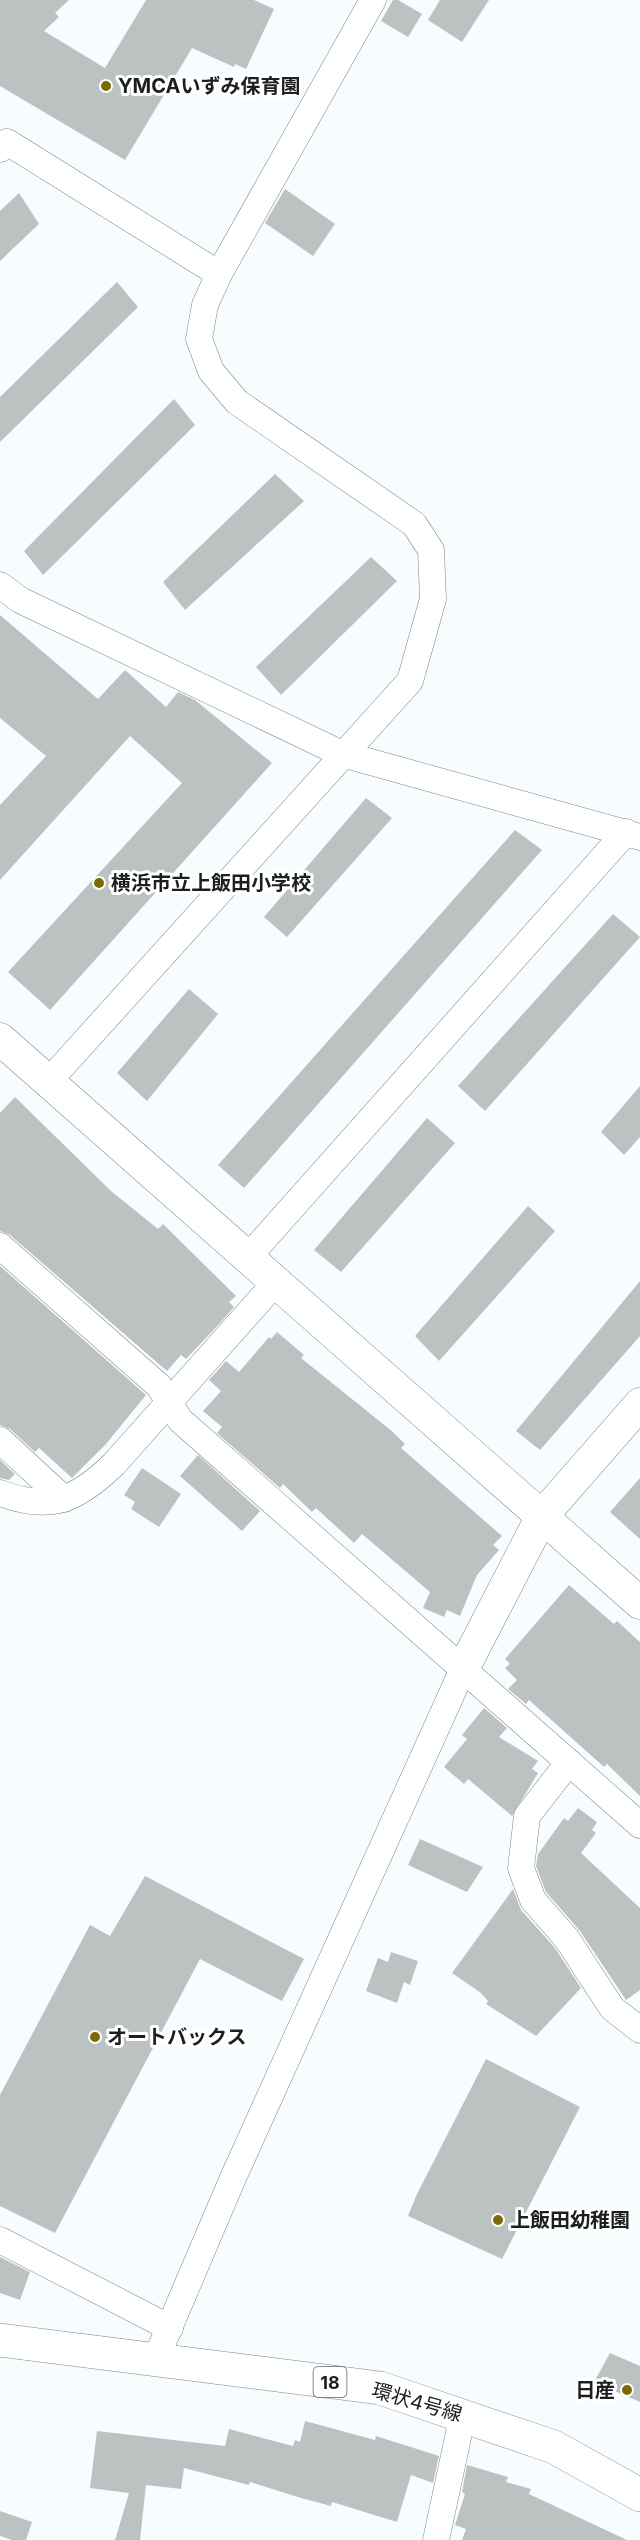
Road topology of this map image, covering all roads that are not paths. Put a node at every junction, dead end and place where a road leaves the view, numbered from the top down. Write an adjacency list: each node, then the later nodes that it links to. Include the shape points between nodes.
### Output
1 (373, 0): 3 (street)
2 (2, 142): 3 (street)
3 (219, 274): 5 (street, via 205,305 199,339 211,371 237,402 414,524 431,550 433,599 410,681)
4 (0, 585): 5 (street, via 20,600)
5 (342, 754): 6 (street); 8 (street)
6 (633, 835): 10 (street)
7 (0, 1039): 8 (street)
8 (48, 1082): 10 (street)
9 (0, 1246): 12 (street, via 159,1386)
10 (248, 1257): 11 (street)
11 (276, 1282): 12 (street); 17 (street)
12 (169, 1404): 16 (street, via 92,1486); 19 (street, via 180,1420)
13 (640, 1404): 17 (street)
14 (0, 1440): 16 (street)
15 (0, 1493): 16 (street, via 25,1503)
16 (64, 1499)
17 (542, 1516): 18 (street); 19 (street)
18 (640, 1603)
19 (463, 1669): 20 (street); 24 (street, via 238,2167)
20 (569, 1762): 21 (street); 22 (street, via 527,1816 521,1868 533,1900 567,1939 612,2008)
21 (640, 1825)
22 (640, 2030)
23 (0, 2240): 24 (street)
24 (170, 2328): 26 (street)
25 (0, 2340): 26 (main road, 環状4号線 / 18)
26 (155, 2361): 27 (main road, 環状4号線 / 18, via 380,2388)
27 (463, 2414): 28 (main road, 環状4号線 / 18, via 554,2447); 29 (street)
28 (640, 2495)
29 (436, 2540)

